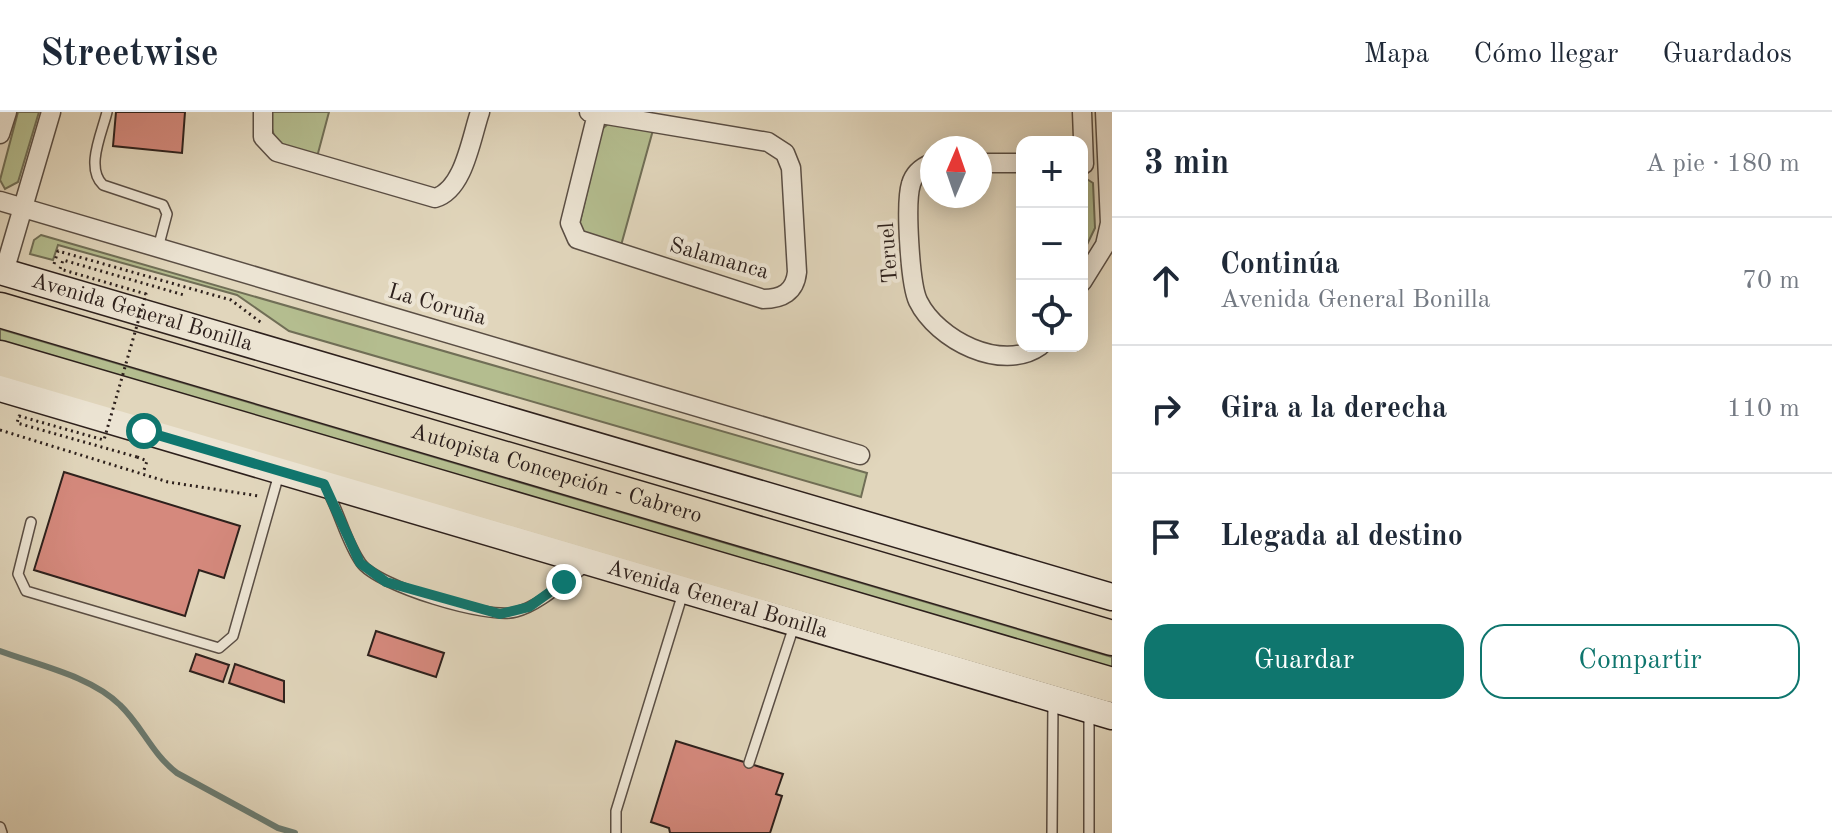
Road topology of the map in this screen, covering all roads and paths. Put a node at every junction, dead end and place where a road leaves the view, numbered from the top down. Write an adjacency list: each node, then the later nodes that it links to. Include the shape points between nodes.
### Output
1 (7, 112): 9 (street)
2 (51, 112): 17 (street)
3 (107, 112): 18 (lane, via 94,165 96,178 163,205 167,214)
4 (263, 112): 5 (street, via 263,137 277,152 435,198 456,183)
5 (480, 112)
6 (1082, 112): 10 (street)
7 (1105, 112): 11 (street)
8 (593, 113): 8 (street, Salamanca, via 570,223 577,239 763,299 793,288 797,272 791,168 780,148)
9 (0, 134)
10 (1082, 136)
11 (1109, 162): 14 (street); 20 (street, via 1109,232)
12 (992, 163): 13 (street)
13 (1016, 163)
14 (1088, 164)
15 (920, 170): 23 (street, Teruel, via 910,186 912,273 918,301 936,325 986,354 1013,357)
16 (0, 201): 17 (street, La Coruña)
17 (23, 208): 18 (street, La Coruña); 19 (street)
18 (158, 248): 27 (street, La Coruña)
19 (2, 272): 35 (street, Avenida General Bonilla)
20 (1083, 280)
21 (184, 295): 29 (path, bridge, via 63,260 60,269 146,294 104,440 19,416 17,423 147,461)
22 (0, 310): 37 (highway, Autopista Concepción - Cabrero)
23 (1025, 352)
24 (0, 358): 39 (highway, Autopista Concepción - Cabrero)
25 (0, 388): 28 (street, Avenida General Bonilla)
26 (0, 430): 29 (path)
27 (860, 455)
28 (280, 471): 30 (street, Avenida General Bonilla); 31 (lane)
29 (143, 474): 31 (path)
30 (324, 484): 33 (street, Avenida General Bonilla); 33 (lane, via 367,571 386,582 482,611 510,613 529,607)
31 (272, 497): 32 (lane, via 233,636 219,648 26,591 18,574)
32 (31, 522)
33 (591, 563): 34 (street, Avenida General Bonilla)
34 (684, 590): 36 (street, Avenida General Bonilla); 43 (lane, via 616,811)
35 (1112, 597)
36 (795, 623): 38 (street, Avenida General Bonilla); 40 (lane)
37 (1112, 638)
38 (1052, 699): 39 (street, Avenida General Bonilla); 44 (lane)
39 (1104, 704): 45 (lane)
40 (749, 763)
41 (0, 827): 42 (lane)
42 (2, 833)
43 (616, 833)
44 (1052, 833)
45 (1089, 833)

